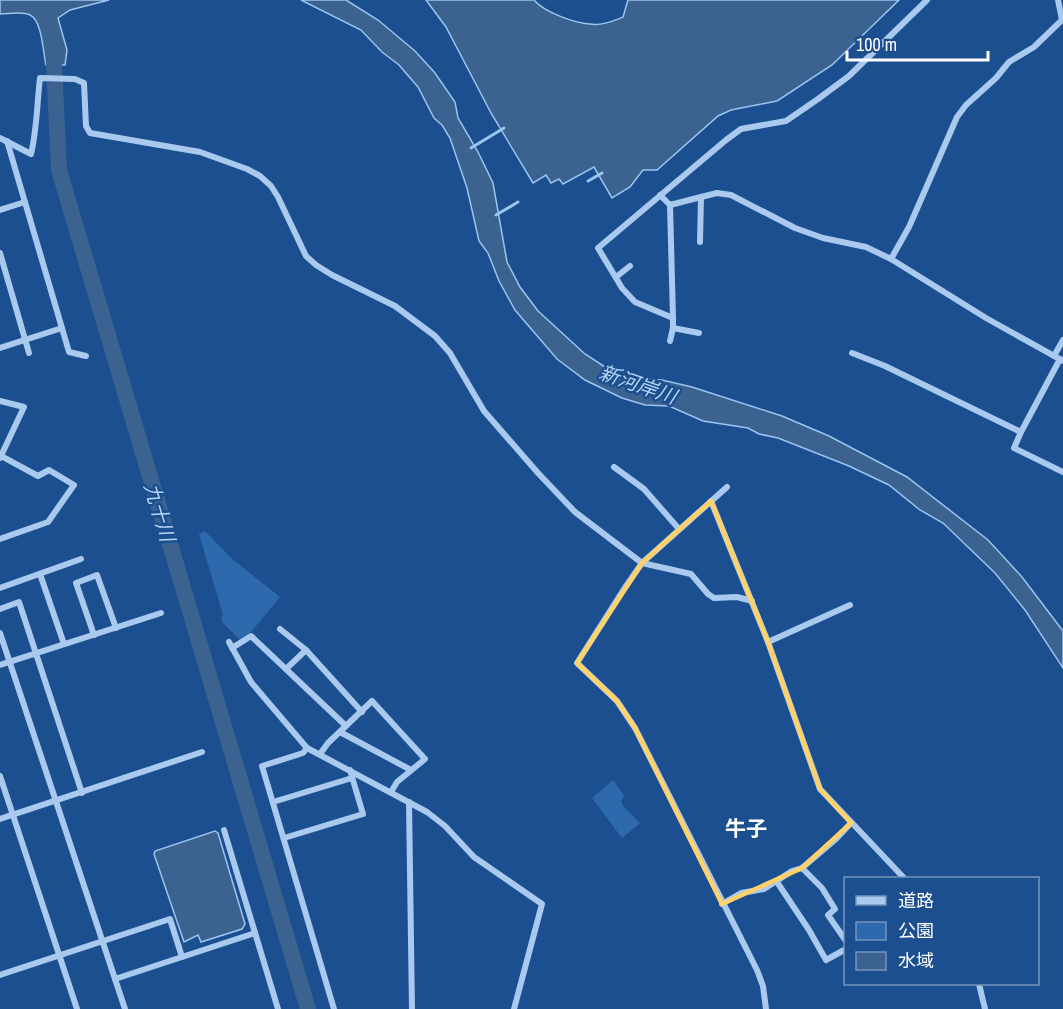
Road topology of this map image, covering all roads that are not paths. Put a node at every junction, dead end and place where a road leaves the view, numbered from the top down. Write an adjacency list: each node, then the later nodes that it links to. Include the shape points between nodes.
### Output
1 (927, 0): 4 (street, via 849,76 818,99 786,121 741,129)
2 (1058, 0): 11 (street, via 1062,20 1034,47 1009,62 957,117)
3 (3, 140): 6 (street); 36 (street, via 31,154 40,78 75,79 84,83 86,126 90,133 200,152 260,176 278,197 306,256 332,275 409,314 435,336 450,353 484,411 538,472 575,512)
4 (660, 195): 7 (street); 13 (street, via 598,248)
5 (701, 197): 7 (street); 9 (street); 11 (street, via 731,195 795,228 866,247)
6 (25, 202): 8 (street); 15 (street)
7 (670, 205): 14 (street)
8 (0, 210)
9 (700, 242)
10 (0, 253): 18 (street)
11 (891, 259): 25 (street)
12 (630, 266): 13 (street)
13 (616, 277): 14 (street, via 635,302)
14 (673, 318): 16 (street)
15 (62, 328): 18 (street); 24 (street, via 69,352)
16 (673, 328): 17 (street); 20 (street)
17 (699, 333)
18 (25, 340): 21 (street); 22 (street)
19 (1063, 340): 25 (street)
20 (669, 341)
21 (0, 348)
22 (29, 353)
23 (852, 353): 27 (street)
24 (86, 356)
25 (1059, 359): 27 (street)
26 (0, 401): 28 (street, via 24,407)
27 (1021, 432): 30 (street, via 1014,448)
28 (0, 457): 34 (street, via 38,476 49,470 74,485 48,522)
29 (614, 467): 33 (street, via 644,489)
30 (1063, 472)
31 (727, 487): 32 (street)
32 (711, 501): 33 (street); 39 (street)
33 (679, 529): 36 (street)
34 (0, 539)
35 (81, 559): 37 (street)
36 (642, 563): 39 (street, via 691,574 714,598); 77 (street, via 578,663 617,701 635,728)
37 (40, 574): 38 (street); 48 (street)
38 (0, 588)
39 (752, 601): 47 (street)
40 (850, 604): 47 (street)
41 (0, 609): 50 (street, via 19,602)
42 (161, 613): 43 (street)
43 (116, 628): 46 (street); 46 (street, via 97,575 76,583)
44 (280, 629): 49 (street)
45 (0, 633): 51 (street)
46 (94, 635): 48 (street)
47 (768, 642): 71 (street, via 820,789)
48 (63, 644): 50 (street)
49 (306, 650): 53 (street); 54 (street)
50 (36, 653): 51 (street); 64 (street)
51 (9, 662): 52 (street); 66 (street)
52 (0, 664)
53 (286, 669): 55 (street); 57 (street, via 251,636 230,645 250,682)
54 (362, 712): 55 (street); 61 (street, via 372,701 424,759)
55 (346, 726): 56 (street)
56 (340, 732): 59 (street); 61 (street)
57 (307, 747): 59 (street); 67 (street, via 303,753 262,766)
58 (202, 752): 64 (street)
59 (320, 754): 60 (street)
60 (350, 770): 63 (street); 65 (street)
61 (411, 770): 65 (street)
62 (0, 776): 69 (street)
63 (352, 778): 67 (street); 73 (street, via 363,814)
64 (82, 792): 66 (street)
65 (391, 792): 68 (street)
66 (55, 801): 69 (street); 80 (street)
67 (273, 802): 73 (street)
68 (409, 802): 91 (street); 92 (street, via 446,826 474,856 542,904)
69 (13, 815): 70 (street); 82 (street)
70 (0, 819)
71 (851, 823): 74 (street); 75 (street)
72 (224, 830): 78 (street)
73 (284, 838): 90 (street)
74 (802, 868): 76 (street); 79 (street, via 822,888 835,909 828,915)
75 (902, 877)
76 (777, 882): 77 (street, via 741,893); 81 (street, via 826,960)
77 (722, 904): 93 (street, via 764,986)
78 (255, 933): 83 (street); 89 (street)
79 (844, 938)
80 (103, 942): 82 (street); 83 (street, via 170,919); 85 (street)
81 (844, 950)
82 (59, 955): 84 (street); 87 (street)
83 (182, 957): 85 (street)
84 (0, 975)
85 (115, 979): 88 (street)
86 (979, 985): 94 (street)
87 (77, 1009)
88 (125, 1009)
89 (278, 1009)
90 (334, 1009)
91 (412, 1009)
92 (514, 1009)
93 (766, 1009)
94 (985, 1009)

